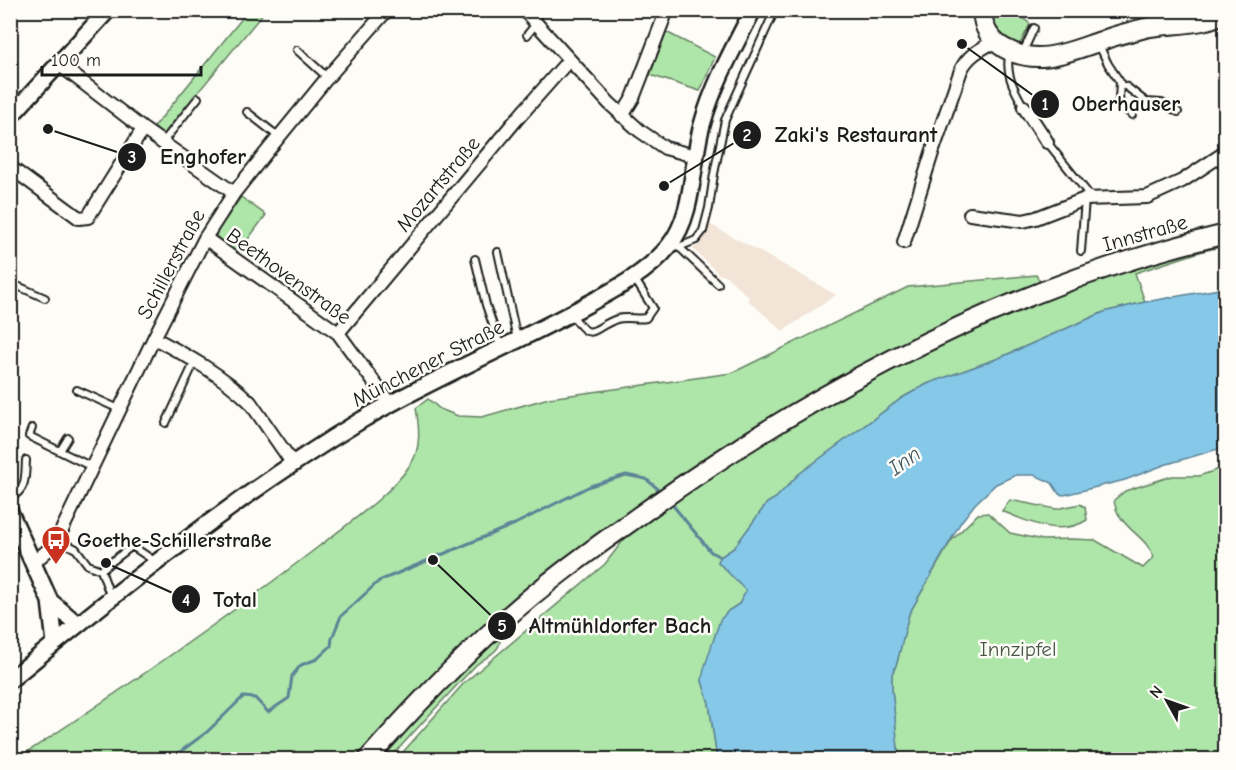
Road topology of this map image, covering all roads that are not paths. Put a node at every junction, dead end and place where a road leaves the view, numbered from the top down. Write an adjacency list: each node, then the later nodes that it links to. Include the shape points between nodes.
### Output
1 (108, 10): 16 (street)
2 (524, 10): 9 (street)
3 (667, 10): 24 (street, via 633,98)
4 (753, 10): 31 (street, Münchener Straße, via 709,105)
5 (775, 10): 39 (lane, Münchener Straße, via 725,120 703,231 696,240)
6 (982, 10): 13 (main road, via 985,30)
7 (1226, 11): 12 (main road, via 1219,16 1149,27)
8 (382, 12): 17 (street, Schillerstraße)
9 (536, 24): 11 (lane); 15 (street)
10 (1034, 28): 13 (lane)
11 (527, 34)
12 (1098, 42): 13 (main road, via 1041,58); 18 (lane)
13 (1009, 49): 20 (lane, via 1008,73); 38 (street, via 973,54 961,70)
14 (297, 50): 17 (lane)
15 (569, 60): 24 (street); 48 (street, Mozartstraße)
16 (60, 65): 25 (street); 26 (street, Beethovenstraße)
17 (327, 78): 27 (street, Schillerstraße)
18 (1121, 85): 22 (lane, via 1146,102 1162,103); 23 (lane, via 1119,99)
19 (198, 98): 29 (lane)
20 (1024, 107): 28 (street)
21 (247, 112): 27 (lane)
22 (1178, 112)
23 (1132, 115)
24 (622, 116): 31 (street, via 656,143)
25 (10, 117)
26 (143, 129): 29 (street, Beethovenstraße); 32 (street, via 84,219)
27 (279, 137): 33 (street, Schillerstraße)
28 (1047, 142): 34 (lane)
29 (162, 143): 33 (street, Beethovenstraße)
30 (1226, 152): 34 (street, via 1182,181 1147,197)
31 (695, 156): 39 (street, Münchener Straße)
32 (10, 167)
33 (234, 193): 37 (street, Schillerstraße)
34 (1088, 198): 35 (street, via 1029,220); 40 (lane)
35 (970, 214)
36 (1226, 234): 74 (main road, Innstraße, via 1077,278 959,327 865,373 765,430 580,557 506,619)
37 (205, 238): 48 (street, Beethovenstraße); 49 (street, Schillerstraße)
38 (904, 242)
39 (676, 245): 43 (street, Münchener Straße); 44 (lane)
40 (1082, 251)
41 (498, 252): 50 (lane)
42 (475, 259): 51 (lane)
43 (634, 277): 47 (street, Münchener Straße); 47 (lane, via 653,308 646,318 624,318 589,332)
44 (718, 284)
45 (45, 298): 46 (lane, via 20,286)
46 (10, 300)
47 (571, 314): 50 (street, Münchener Straße)
48 (338, 333): 54 (street, Beethovenstraße)
49 (154, 338): 52 (street); 55 (street, Schillerstraße)
50 (518, 341): 51 (street, Münchener Straße)
51 (501, 349): 54 (street, Münchener Straße)
52 (196, 361): 56 (lane); 61 (street, via 250,402)
53 (77, 390): 55 (lane)
54 (390, 404): 61 (street, Münchener Straße)
55 (120, 410): 62 (street, Schillerstraße)
56 (166, 423)
57 (32, 428): 59 (lane, via 29,436)
58 (68, 438): 59 (lane)
59 (60, 451): 62 (lane)
60 (26, 460): 63 (lane, via 24,487)
61 (293, 464): 66 (street, Münchener Straße)
62 (92, 467): 65 (street, Schillerstraße)
63 (10, 498)
64 (10, 512): 67 (street)
65 (57, 539): 67 (street, Schillerstraße); 68 (lane, via 75,549 88,565)
66 (157, 562): 68 (lane, via 132,546); 69 (street, Münchener Straße)
67 (33, 563): 70 (street)
68 (101, 570): 69 (lane)
69 (111, 598): 71 (street, Münchener Straße)
70 (50, 602): 71 (street); 72 (street)
71 (78, 624): 72 (street, Münchener Straße)
72 (55, 643): 73 (street, Münchener Straße)
73 (10, 680)
74 (366, 759)

